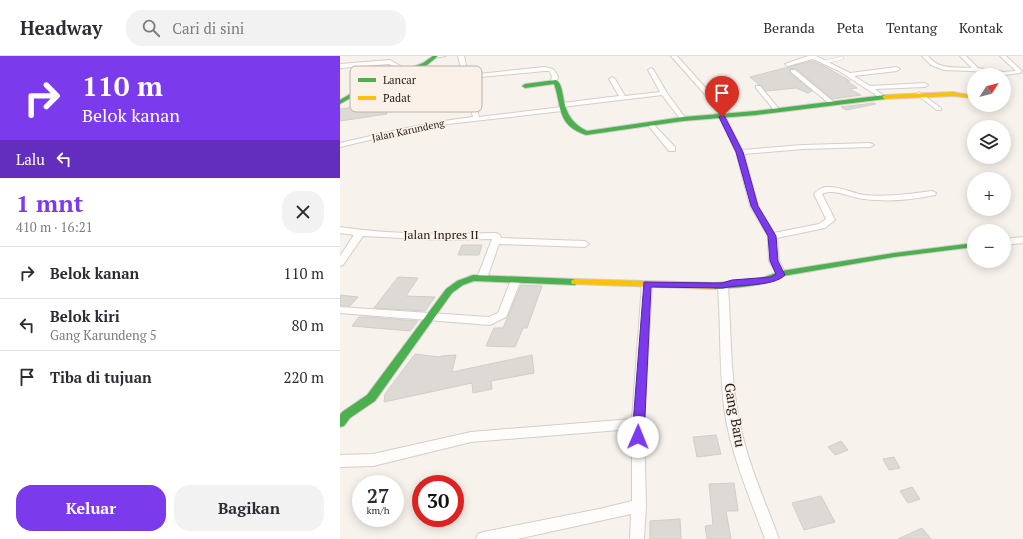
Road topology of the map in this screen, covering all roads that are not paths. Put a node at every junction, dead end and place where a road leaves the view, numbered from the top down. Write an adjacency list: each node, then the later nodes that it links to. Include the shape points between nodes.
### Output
1 (438, 56): 13 (street)
2 (461, 56): 14 (street)
3 (674, 56): 41 (street)
4 (925, 56): 17 (street, via 939,67)
5 (963, 56): 15 (street)
6 (1003, 56): 20 (street, via 1019,71)
7 (813, 57): 9 (street); 10 (street)
8 (842, 58): 9 (lane)
9 (825, 62): 22 (street)
10 (788, 64)
11 (340, 66): 12 (street, via 390,62)
12 (397, 66)
13 (421, 66)
14 (464, 66)
15 (975, 68)
16 (897, 69): 22 (street)
17 (967, 69)
18 (651, 70): 29 (street)
19 (793, 71): 36 (street)
20 (1011, 73)
21 (482, 75): 24 (street, via 545,68 551,70 555,76)
22 (849, 75): 28 (street)
23 (612, 79): 34 (street)
24 (554, 81): 26 (street); 37 (street)
25 (925, 84): 28 (street)
26 (526, 86)
27 (758, 87): 39 (street)
28 (869, 88): 33 (street)
29 (664, 93): 34 (street, Jalan Karundeng); 43 (street)
30 (919, 94): 31 (street); 33 (street); 38 (street)
31 (967, 96)
32 (350, 97): 35 (street)
33 (882, 97): 36 (street)
34 (623, 98): 37 (street, Jalan Karundeng)
35 (340, 102)
36 (834, 104): 39 (street)
37 (562, 107): 42 (street, Jalan Karundeng); 44 (street, via 574,127 586,133)
38 (939, 109)
39 (777, 110): 41 (street)
40 (475, 112): 42 (street)
41 (725, 116): 43 (street); 48 (street)
42 (476, 118): 45 (street, Jalan Karundeng, via 395,132)
43 (683, 119): 44 (street)
44 (650, 124): 47 (street)
45 (340, 145)
46 (870, 145): 48 (street, via 803,146)
47 (672, 149)
48 (740, 152): 52 (street, via 754,206)
49 (932, 193): 52 (street, via 881,199 823,190 818,194 829,214 829,222 822,226)
50 (340, 230): 51 (street, Jalan Inpres II)
51 (360, 233): 54 (street, Jalan Inpres II, via 440,237 494,235 497,236); 58 (street)
52 (772, 236): 59 (street, via 774,261)
53 (1023, 240): 55 (street)
54 (496, 241): 56 (street); 60 (street, Jalan Inpres II)
55 (1011, 241)
56 (585, 244)
57 (967, 246): 59 (street)
58 (340, 263)
59 (781, 274): 63 (street, via 773,279)
60 (482, 278): 61 (street); 65 (street, via 464,280 455,285)
61 (516, 280): 62 (street); 65 (street, via 502,315 495,320 485,322)
62 (647, 284): 63 (street); 67 (street)
63 (723, 286): 72 (street, Gang Baru, via 728,376 735,431)
64 (340, 310): 65 (street)
65 (430, 318): 66 (street, via 371,398)
66 (342, 418)
67 (638, 423): 68 (street, via 471,437 373,460); 69 (street)
68 (340, 461)
69 (639, 506): 70 (street); 71 (street)
70 (483, 539)
71 (637, 539)
72 (772, 539)

